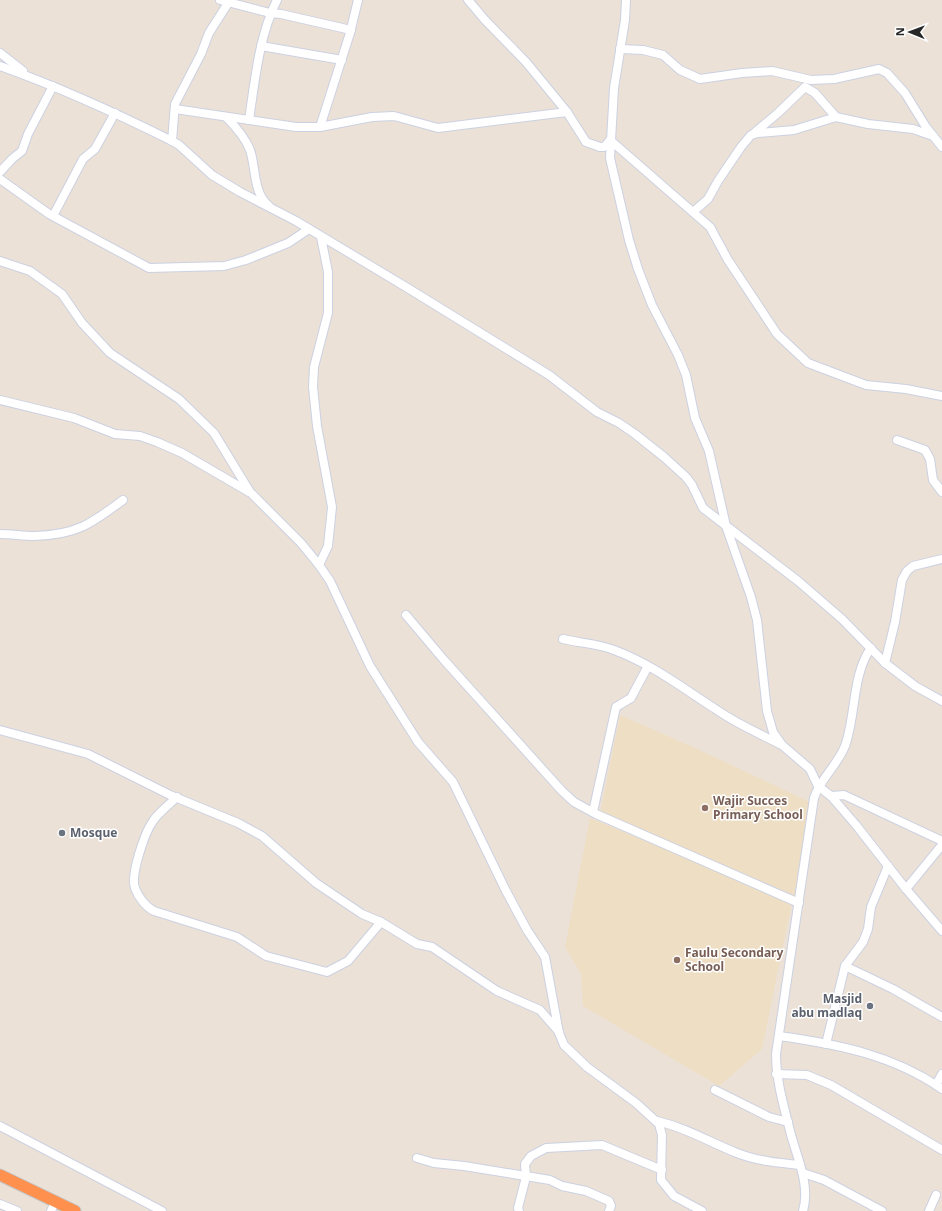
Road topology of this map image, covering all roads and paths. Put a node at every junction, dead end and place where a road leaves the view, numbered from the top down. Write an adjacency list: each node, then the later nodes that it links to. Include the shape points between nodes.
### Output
1 (220, 0): 6 (street)
2 (277, 0): 7 (street)
3 (358, 0): 8 (street)
4 (468, 0): 19 (street, via 526,62)
5 (626, 0): 10 (street)
6 (229, 1): 7 (street); 18 (street, via 209,33 175,104)
7 (270, 13): 8 (street); 9 (street)
8 (351, 30): 12 (street)
9 (261, 46): 12 (street); 23 (street)
10 (620, 49): 15 (street, via 643,50 663,56 680,70 700,79 742,72 772,71); 27 (street)
11 (0, 53): 14 (street)
12 (342, 60): 24 (street)
13 (0, 66): 14 (street)
14 (30, 77): 16 (street)
15 (799, 78): 17 (street); 26 (street, via 834,79 879,69 887,73 905,93)
16 (53, 86): 20 (street); 30 (street, via 22,151)
17 (805, 87): 22 (street, via 815,93); 25 (street)
18 (175, 109): 21 (street); 28 (street)
19 (567, 112): 24 (street, via 438,128 394,116 372,117); 27 (street, via 590,144 604,147)
20 (115, 113): 28 (street); 34 (street, via 95,149 83,159)
21 (226, 117): 23 (street); 32 (street, via 242,135 250,151 253,174 263,199)
22 (836, 117): 25 (street, via 809,127); 26 (street, via 913,129)
23 (248, 120): 24 (street, via 296,127)
24 (320, 127)
25 (751, 136): 33 (street, via 718,181 708,200)
26 (934, 137): 29 (street)
27 (610, 140): 33 (street); 44 (street, via 610,158 629,240 652,305 686,375 695,418 709,451)
28 (172, 141): 32 (street, via 212,175)
29 (942, 147)
30 (0, 172)
31 (0, 179): 34 (street)
32 (275, 210): 35 (street)
33 (693, 212): 38 (street, via 710,226 728,260 777,334 808,363 866,385)
34 (53, 216): 35 (street, via 142,265 157,269 224,266 288,243)
35 (309, 229): 36 (street)
36 (321, 237): 44 (street, via 543,371 597,412 635,434 686,477 703,508); 47 (street, via 328,272 328,313 314,367 313,387 317,426 332,507 328,546)
37 (0, 261): 41 (street, via 30,271 62,294 82,323 110,353 178,399 214,433)
38 (942, 396)
39 (0, 400): 41 (street, via 74,418 115,434 140,436 157,442 182,452)
40 (897, 440): 42 (street, via 925,450 930,459 933,480)
41 (250, 492): 47 (street, via 301,543)
42 (942, 492)
43 (123, 500): 45 (street, via 89,525 75,530 34,536)
44 (726, 526): 50 (street, via 798,581); 55 (street, via 757,620 767,712 773,732)
45 (0, 534)
46 (942, 559): 51 (street, via 913,566 902,580 896,622)
47 (319, 565): 69 (street, via 330,582 370,666 418,742 453,782 510,898 545,957)
48 (406, 614): 59 (street, via 562,791 574,802)
49 (563, 639): 52 (street, via 613,649)
50 (871, 648): 51 (street); 56 (street, via 865,656 845,746 831,772)
51 (886, 663): 53 (street, via 915,686)
52 (648, 666): 55 (street, via 748,729); 59 (street, via 631,698 616,707)
53 (942, 701)
54 (0, 730): 58 (street, via 88,754)
55 (782, 745): 56 (street, via 810,769)
56 (818, 786): 57 (street); 64 (street, via 810,817)
57 (831, 796): 60 (street, via 844,795); 62 (street)
58 (177, 797): 65 (street, via 262,836 316,883 362,914); 65 (street, via 153,820 143,838 134,888 145,906 237,937 266,956 327,972 348,960)
59 (593, 812): 64 (street)
60 (942, 841)
61 (942, 845): 63 (street)
62 (888, 866): 63 (street); 67 (street, via 871,907 868,930 863,942)
63 (906, 889): 66 (street)
64 (799, 903): 70 (street)
65 (381, 922): 69 (street, via 417,944 432,947 497,991 540,1010)
66 (942, 931)
67 (845, 966): 68 (street); 71 (street)
68 (942, 1017)
69 (559, 1033): 76 (street, via 564,1045 574,1056)
70 (779, 1036): 71 (street); 72 (street)
71 (826, 1044): 74 (street, via 853,1049 894,1062)
72 (776, 1074): 77 (street); 79 (street, via 807,1075 831,1085)
73 (942, 1074): 74 (street)
74 (939, 1087)
75 (715, 1090): 77 (street, via 769,1117)
76 (657, 1121): 81 (street, via 693,1132 754,1159); 82 (street, via 662,1131)
77 (788, 1122): 81 (street)
78 (0, 1126): 90 (street)
79 (942, 1150)
80 (417, 1158): 84 (street, via 434,1163)
81 (801, 1169): 94 (street); 95 (street)
82 (662, 1170): 84 (street, via 608,1146 590,1145 546,1148 537,1152 525,1164); 93 (street, via 660,1176 663,1185 674,1196)
83 (0, 1175): 87 (highway)
84 (526, 1177): 91 (street); 92 (street, via 550,1180 562,1186 586,1191 609,1201)
85 (936, 1195): 96 (street)
86 (0, 1204): 88 (street)
87 (53, 1206): 89 (highway)
88 (16, 1211)
89 (75, 1211)
90 (162, 1211)
91 (519, 1211)
92 (609, 1211)
93 (702, 1211)
94 (804, 1211)
95 (882, 1211)
96 (929, 1211)

